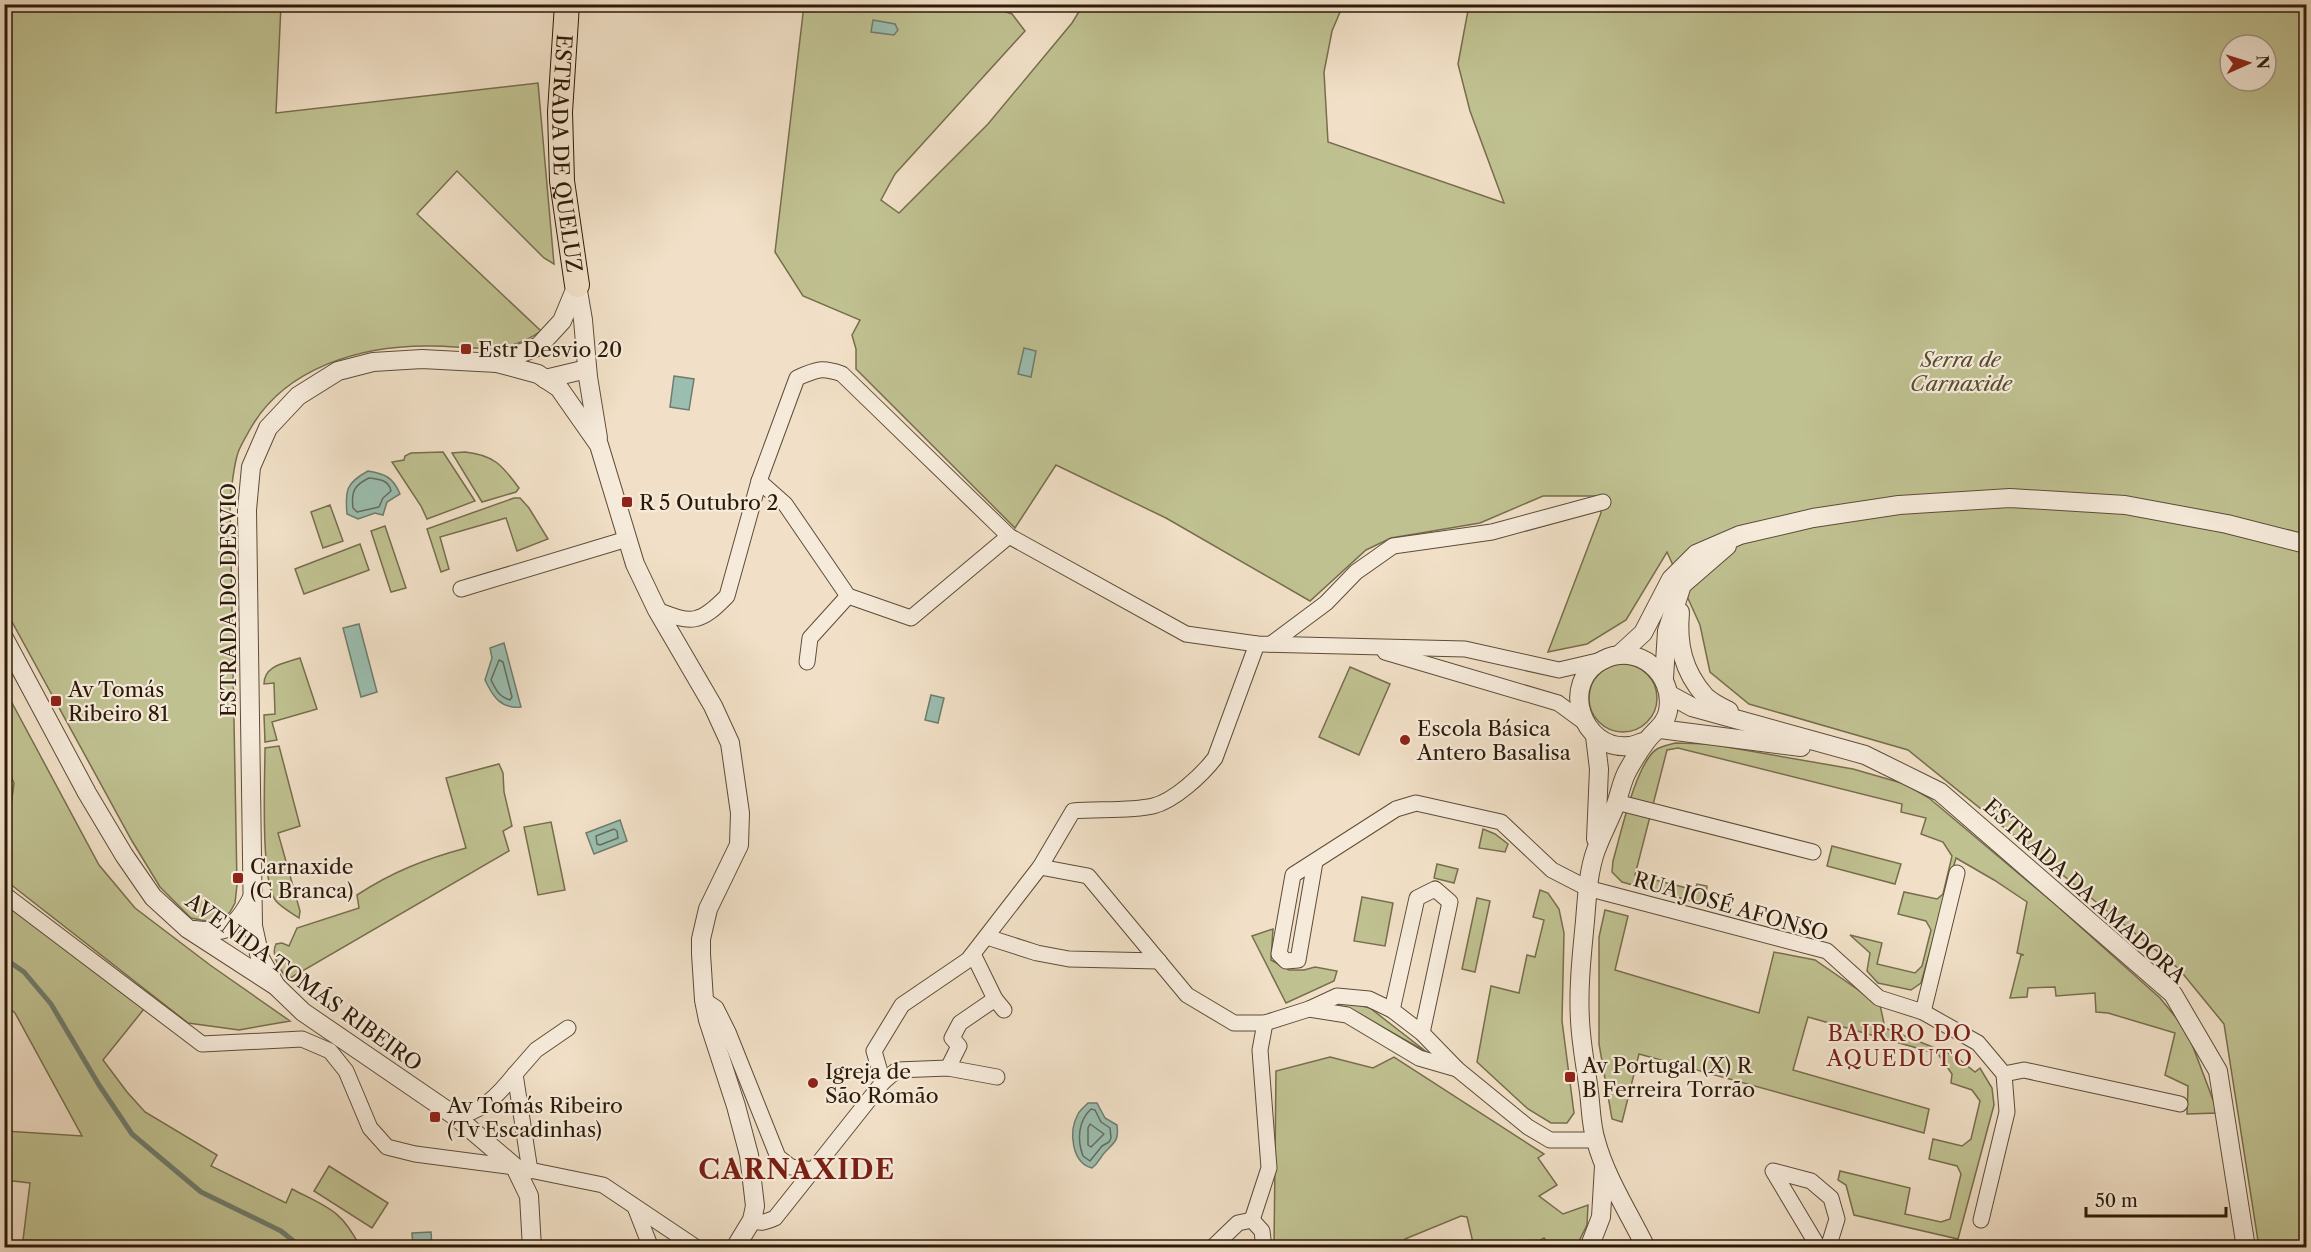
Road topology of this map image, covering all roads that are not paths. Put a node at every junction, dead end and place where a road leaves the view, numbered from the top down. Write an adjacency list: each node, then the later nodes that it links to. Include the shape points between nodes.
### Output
1 (567, 4): 2 (main road, ESTRADA DE QUELUZ, via 560,112 562,181)
2 (577, 285): 3 (street, ESTRADA DO DESVIO, via 562,321 539,346); 4 (street, ESTRADA DE QUELUZ)
3 (497, 363): 5 (street); 34 (street, ESTRADA DO DESVIO, via 422,359 374,362 338,371 298,396 268,428 251,467 247,510)
4 (587, 369): 5 (street); 6 (street, ESTRADA DE QUELUZ)
5 (545, 379): 6 (street, via 559,388)
6 (599, 445): 11 (street)
7 (759, 482): 10 (street, via 797,378 827,368 842,374); 15 (street, via 785,504); 16 (street, via 727,597 700,618 681,620)
8 (1603, 502): 18 (street, via 1492,532 1393,546 1356,572 1326,603)
9 (1740, 535): 12 (street, via 1899,504 2010,498 2125,505 2228,524); 13 (street); 20 (street, via 1696,554 1671,579 1642,633)
10 (1009, 536): 15 (street, via 911,618); 18 (street, via 1186,634)
11 (627, 539): 14 (street); 16 (street)
12 (2307, 544)
13 (1682, 585): 22 (street, via 1667,631); 23 (street, via 1678,628 1684,665 1706,697)
14 (461, 589)
15 (848, 596): 21 (street, via 810,639)
16 (657, 610): 41 (street, via 718,716 730,743 736,779 739,845 708,909 701,939)
17 (4, 638): 36 (street, AVENIDA TOMÁS RIBEIRO, via 124,855 153,897)
18 (1264, 644): 19 (street); 31 (street, via 1215,758 1205,772 1151,807 1073,811)
19 (1359, 645): 20 (street, via 1465,649 1559,670); 24 (street, via 1558,703)
20 (1610, 657): 22 (street, via 1636,656 1653,664); 24 (street, via 1588,671 1580,687 1578,705)
21 (807, 662)
22 (1667, 687): 23 (street, ESTRADA DA AMADORA, via 1692,707); 25 (street, via 1668,713)
23 (1746, 722): 26 (street, ESTRADA DA AMADORA)
24 (1589, 729): 25 (street, via 1611,745 1629,746); 28 (street, via 1599,769)
25 (1653, 735): 26 (street, ESTRADA DA AMADORA); 27 (street, via 1627,772)
26 (1865, 755): 74 (street, ESTRADA DA AMADORA, via 1940,792 2172,994 2218,1071)
27 (1616, 802): 28 (street); 29 (street)
28 (1596, 851): 33 (street)
29 (1813, 852)
30 (1315, 862): 30 (street, RUA JOSÉ AFONSO, via 1293,875 1279,954 1286,962 1298,960); 33 (street, RUA JOSÉ AFONSO, via 1396,809 1416,803 1501,822 1552,870)
31 (1040, 867): 37 (street); 39 (street, via 1088,876)
32 (1957, 873): 44 (street)
33 (1587, 888): 44 (street, RUA JOSÉ AFONSO, via 1827,951 1879,998); 56 (street, via 1580,1020)
34 (254, 893): 36 (street, ESTRADA DO DESVIO, via 241,919 216,933); 40 (street, ESTRADA DO DESVIO, via 253,926 260,957)
35 (4, 894): 58 (street, via 202,1044 302,1039 330,1051 346,1071 370,1128 387,1147)
36 (188, 929): 40 (street, AVENIDA TOMÁS RIBEIRO)
37 (987, 937): 38 (street); 39 (street, via 1037,953 1069,958)
38 (973, 954): 48 (street, via 1000,1005 960,1023 952,1038 958,1046); 53 (street, via 902,1005 874,1051)
39 (1159, 961): 45 (street, via 1186,995 1234,1023)
40 (276, 986): 55 (street, AVENIDA TOMÁS RIBEIRO, via 303,1012)
41 (704, 1000): 59 (street, via 716,1008 728,1032 778,1156 791,1167); 61 (street, via 749,1155 755,1206)
42 (1309, 1009): 43 (street, via 1337,996 1369,999); 45 (street); 49 (street, via 1347,1015 1419,1058)
43 (1392, 1010): 47 (street); 47 (street, via 1417,898 1435,889 1450,902)
44 (1923, 1012): 51 (street, RUA JOSÉ AFONSO, via 1978,1043)
45 (1264, 1023): 62 (street, via 1260,1050 1269,1168)
46 (568, 1028): 50 (street, via 536,1050)
47 (1422, 1033): 49 (street)
48 (948, 1068): 52 (street); 53 (street, via 897,1070)
49 (1457, 1069): 56 (street, via 1528,1127 1550,1140)
50 (515, 1074): 55 (street, via 499,1094 469,1115); 58 (street)
51 (2004, 1074): 54 (street, via 2024,1070); 63 (street, via 2007,1112)
52 (997, 1077)
53 (883, 1082): 59 (street)
54 (2180, 1104)
55 (455, 1116): 58 (street, AVENIDA TOMÁS RIBEIRO)
56 (1595, 1140): 57 (street)
57 (1604, 1164): 70 (street, via 1601,1217); 71 (street)
58 (523, 1169): 60 (street, via 603,1185); 64 (street, AVENIDA TOMÁS RIBEIRO)
59 (813, 1170): 61 (street, via 775,1218 757,1223)
60 (635, 1208): 65 (street); 66 (street)
61 (752, 1220): 67 (street)
62 (1252, 1220): 68 (street, via 1239,1223); 69 (street, via 1262,1231)
63 (1981, 1220)
64 (532, 1248)
65 (651, 1248)
66 (697, 1248)
67 (735, 1248)
68 (1212, 1248)
69 (1263, 1248)
70 (1589, 1248)
71 (1646, 1248)
72 (1819, 1248): 73 (street, via 1773,1171 1811,1182 1831,1198 1837,1219)
73 (1828, 1248)
74 (2246, 1248)

